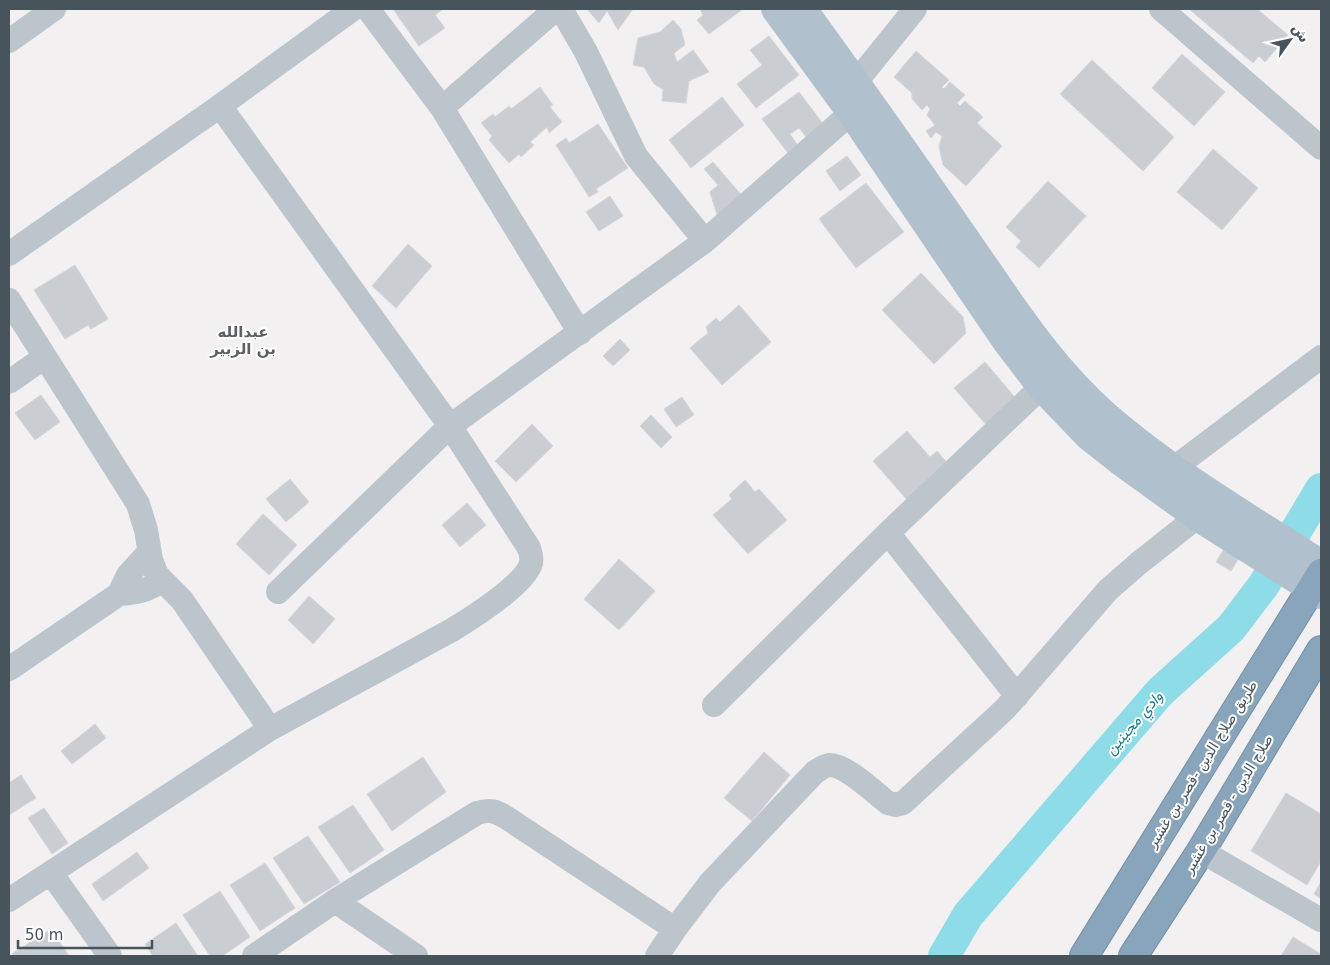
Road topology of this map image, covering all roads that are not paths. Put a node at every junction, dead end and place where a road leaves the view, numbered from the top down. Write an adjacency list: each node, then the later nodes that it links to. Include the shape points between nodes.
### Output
1 (54, 9): 10 (street)
2 (353, 9): 12 (street)
3 (368, 9): 13 (street)
4 (556, 9): 13 (street)
5 (561, 9): 16 (street, via 586,52 636,156)
6 (775, 9): 14 (main road)
7 (803, 9): 11 (main road)
8 (915, 9): 11 (street)
9 (1161, 9): 15 (street)
10 (9, 40)
11 (856, 82): 22 (main road, via 1024,323)
12 (220, 106): 17 (street); 24 (street)
13 (442, 108): 19 (street)
14 (852, 113): 16 (street); 22 (main road, via 1005,340)
15 (1321, 148)
16 (705, 241): 19 (street)
17 (9, 254)
18 (9, 300): 21 (street)
19 (580, 333): 24 (street)
20 (1321, 356): 25 (street)
21 (45, 357): 23 (street); 28 (street, via 138,504)
22 (1050, 378): 25 (main road); 26 (main road, via 1088,436 1122,463); 27 (street)
23 (9, 382)
24 (450, 426): 31 (street); 37 (street, via 529,548 531,565 507,592 478,614)
25 (1174, 468): 26 (main road)
26 (1215, 518): 29 (main road); 35 (street, via 1139,562 1108,590)
27 (888, 533): 35 (street); 36 (street)
28 (149, 552): 30 (street, via 153,568); 32 (street, via 128,575)
29 (1312, 575): 48 (highway, طريق صلاح الدين -قصر بن غشير)
30 (162, 580): 32 (street, via 141,592); 37 (street, via 182,600)
31 (278, 592)
32 (119, 594): 34 (street)
33 (1321, 650): 38 (highway, صلاح الدين - قصر بن غشير)
34 (9, 669)
35 (1017, 696): 43 (street, via 903,802 888,803 848,772 835,766 828,765 815,772 710,883)
36 (714, 704)
37 (270, 729): 39 (street)
38 (1201, 851): 42 (street); 49 (highway, صلاح الدين - قصر بن غشير)
39 (50, 873): 40 (street); 44 (street)
40 (9, 900)
41 (336, 901): 43 (street, via 477,813 487,810 507,818); 45 (street); 46 (street)
42 (1321, 920)
43 (675, 929): 47 (street)
44 (110, 956)
45 (254, 956)
46 (416, 956)
47 (657, 956)
48 (1084, 956)
49 (1133, 956)

